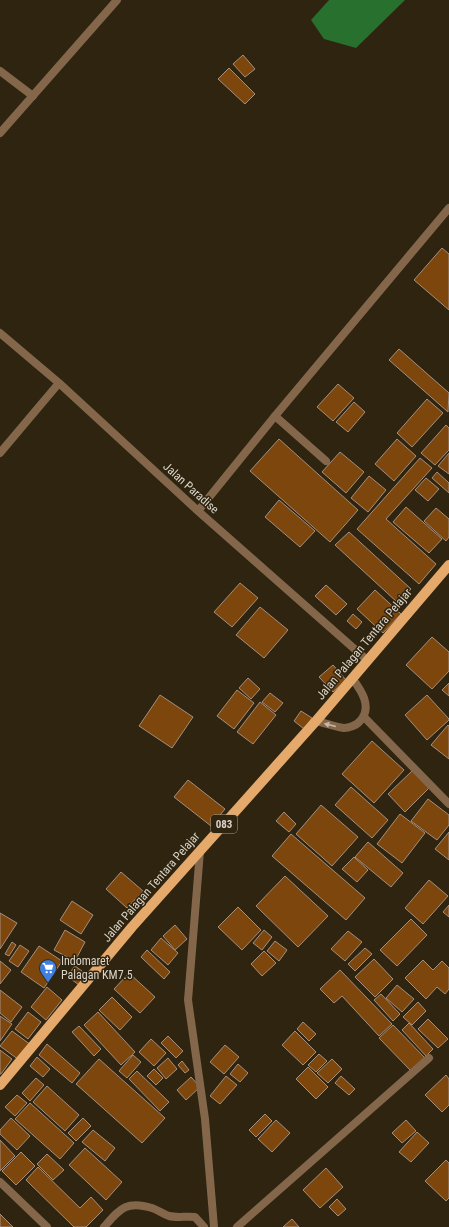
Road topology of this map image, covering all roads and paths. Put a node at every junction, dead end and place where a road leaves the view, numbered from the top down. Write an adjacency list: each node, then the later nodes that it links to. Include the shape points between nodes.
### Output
1 (117, 0): 3 (street)
2 (0, 70): 3 (street)
3 (33, 96): 4 (street)
4 (0, 133)
5 (449, 208): 8 (street)
6 (0, 333): 7 (street, Jalan Paradise)
7 (59, 383): 9 (street); 11 (street, Jalan Paradise)
8 (275, 416): 10 (street); 11 (street)
9 (0, 453)
10 (326, 462)
11 (198, 511): 13 (street, Jalan Paradise)
12 (449, 565): 13 (main road, Jalan Palagan Tentara Pelajar / 083)
13 (367, 660): 14 (main road, Jalan Palagan Tentara Pelajar / 083)
14 (352, 678): 15 (street, via 365,699); 16 (main road, Jalan Palagan Tentara Pelajar / 083)
15 (364, 717): 16 (street, one-way to 16, via 357,724 345,728); 17 (street)
16 (316, 721): 18 (main road, Jalan Palagan Tentara Pelajar / 083)
17 (449, 804)
18 (200, 851): 20 (main road, Jalan Palagan Tentara Pelajar / 083, via 132,927); 25 (street, via 188,1000 205,1119)
19 (429, 1058): 26 (street)
20 (0, 1084)
21 (0, 1182): 22 (street)
22 (47, 1227)
23 (104, 1227): 24 (street, via 122,1208 138,1205 152,1208 168,1216 195,1217)
24 (204, 1227)
25 (214, 1227)
26 (237, 1227)

